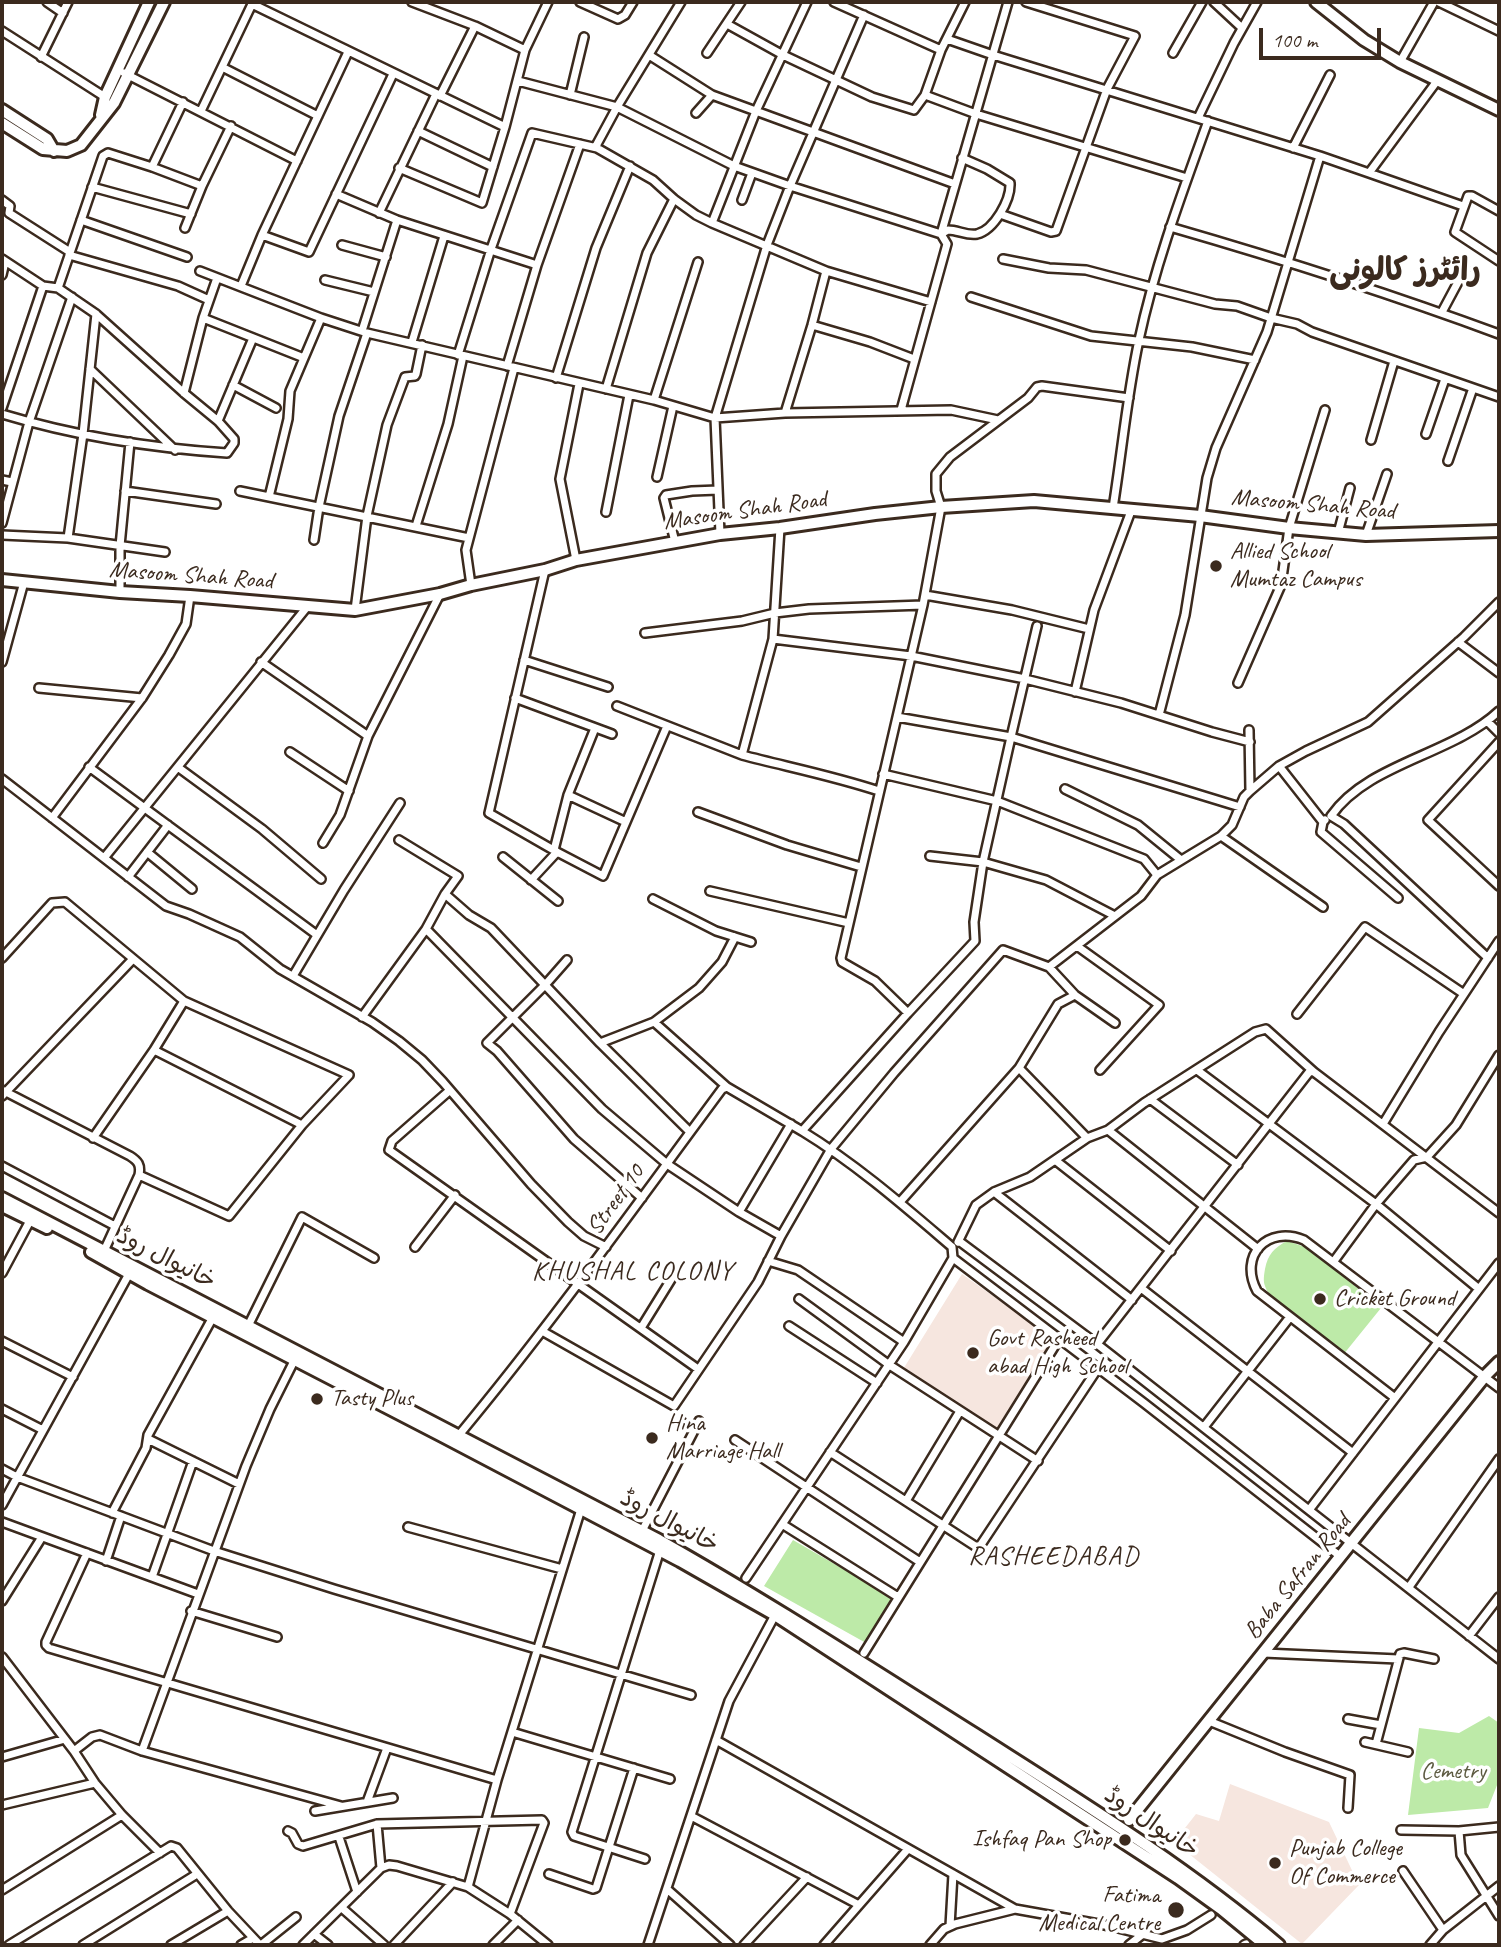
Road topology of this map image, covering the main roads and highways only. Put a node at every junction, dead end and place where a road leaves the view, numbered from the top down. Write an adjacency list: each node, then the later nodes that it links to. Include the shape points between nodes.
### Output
1 (149, 2): 4 (main road)
2 (164, 2): 4 (main road)
3 (1316, 2): 6 (main road, via 1401,62)
4 (122, 72): 7 (main road, via 105,97); 7 (main road, via 114,103)
5 (2, 110): 9 (main road, via 47,139)
6 (1499, 110)
7 (100, 118): 9 (main road, via 80,145)
8 (2, 123): 9 (main road)
9 (54, 151)
10 (1499, 531): 11 (main road, Masoom Shah Road, via 1366,535 1034,501 941,507 720,534 576,560 355,610)
11 (2, 580)
12 (2, 1198): 14 (main road, خانیوال روڈ)
13 (2, 1206): 14 (main road, خانیوال روڈ)
14 (32, 1217): 15 (main road, خانیوال روڈ); 15 (main road, خانیوال روڈ)
15 (132, 1269): 16 (main road, خانیوال روڈ, via 248,1326); 16 (main road, خانیوال روڈ, via 213,1317)
16 (297, 1356): 19 (main road, خانیوال روڈ, via 775,1615 1146,1856); 20 (main road, خانیوال روڈ, via 459,1435 762,1599 1132,1834)
17 (1499, 1362): 18 (main road, Baba Safran Road)
18 (1129, 1820)
19 (1265, 1945)
20 (1279, 1945)

